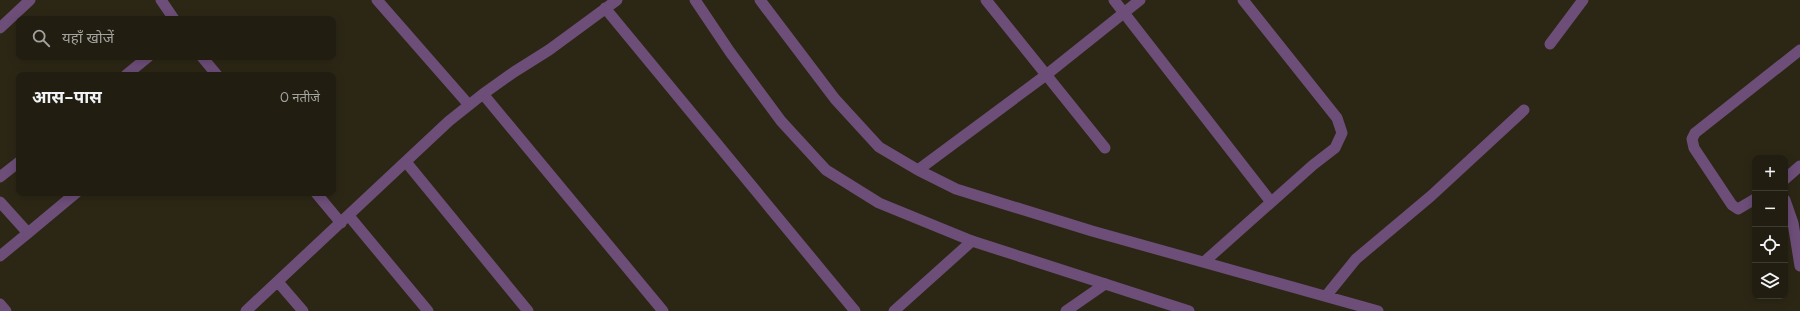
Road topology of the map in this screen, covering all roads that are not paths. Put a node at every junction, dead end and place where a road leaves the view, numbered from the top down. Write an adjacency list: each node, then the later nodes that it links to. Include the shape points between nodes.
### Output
1 (30, 0): 15 (street)
2 (161, 0): 14 (street)
3 (377, 0): 24 (street)
4 (617, 0): 12 (street)
5 (696, 0): 41 (street, via 730,52 781,120 826,170 879,203)
6 (760, 0): 30 (street, via 835,100 880,147)
7 (986, 0): 22 (street)
8 (1114, 0): 13 (street)
9 (1140, 0): 13 (street)
10 (1243, 0): 36 (street, via 1337,118 1342,133 1335,148)
11 (1583, 0): 16 (street)
12 (606, 8): 23 (street); 55 (street)
13 (1124, 12): 22 (street); 36 (street)
14 (172, 16)
15 (0, 28)
16 (1550, 44)
17 (1800, 50): 37 (street, via 1696,133 1692,139 1694,148 1732,205 1738,209)
18 (144, 60): 20 (street)
19 (204, 60): 21 (street)
20 (130, 72)
21 (214, 72)
22 (1046, 75): 26 (street); 30 (street)
23 (484, 94): 24 (street); 54 (street)
24 (469, 105): 27 (street)
25 (1524, 110): 47 (street, via 1431,196 1356,259)
26 (1105, 148)
27 (406, 162): 39 (street); 53 (street)
28 (16, 164): 32 (street)
29 (1800, 166): 31 (street)
30 (918, 170): 43 (street, via 956,189)
31 (1788, 176)
32 (0, 177)
33 (72, 196): 40 (street)
34 (319, 196): 39 (street)
35 (0, 202): 40 (street)
36 (1271, 202): 43 (street)
37 (1752, 202)
38 (1788, 209): 44 (street)
39 (345, 219): 45 (street); 52 (street)
40 (28, 232): 42 (street)
41 (972, 241): 46 (street); 56 (street)
42 (0, 256)
43 (1204, 262): 47 (street)
44 (1800, 266)
45 (278, 282): 50 (street); 51 (street)
46 (1105, 284): 57 (street); 58 (street)
47 (1326, 296): 59 (street)
48 (0, 304): 49 (street)
49 (6, 311)
50 (246, 311)
51 (303, 311)
52 (428, 311)
53 (528, 311)
54 (663, 311)
55 (855, 311)
56 (894, 311)
57 (1066, 311)
58 (1189, 311)
59 (1378, 311)

